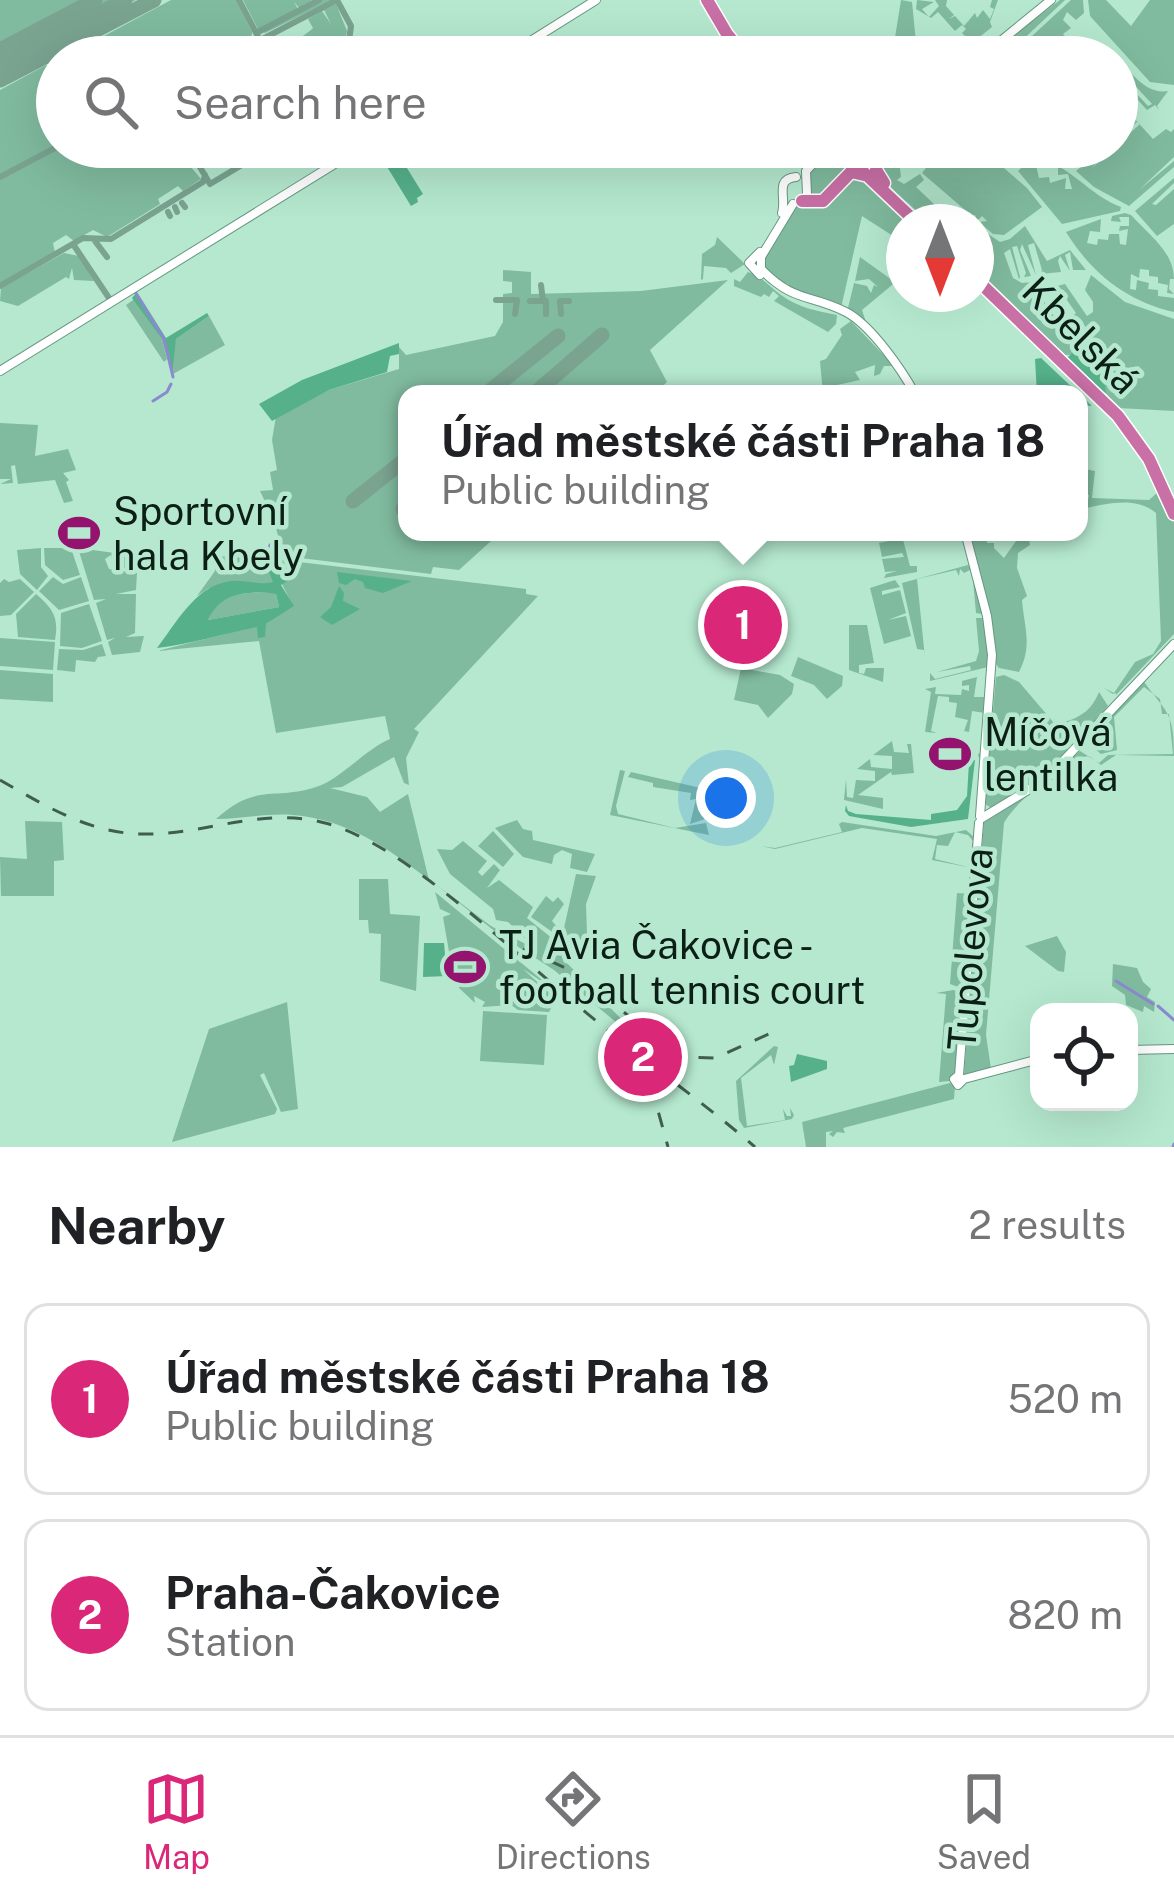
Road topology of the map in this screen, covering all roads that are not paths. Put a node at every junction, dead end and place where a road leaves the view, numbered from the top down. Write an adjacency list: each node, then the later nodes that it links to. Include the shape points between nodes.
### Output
1 (596, 0): 4 (main road)
2 (1048, 0): 6 (main road)
3 (707, 4): 5 (highway)
4 (539, 36)
5 (729, 36)
6 (1004, 36)
7 (328, 168): 23 (main road)
8 (807, 168): 14 (main road)
9 (810, 168): 16 (main road)
10 (848, 168): 16 (highway, via 824,196)
11 (856, 168): 15 (highway)
12 (858, 168): 18 (highway)
13 (876, 168): 18 (highway)
14 (796, 176): 16 (main road); 17 (main road, via 784,182)
15 (878, 185): 16 (highway, via 854,171 823,201); 19 (highway)
16 (802, 196): 17 (main road); 22 (main road, via 760,257 761,269 786,292 845,312)
17 (783, 197): 22 (main road, via 783,211 748,263 783,295)
18 (897, 197): 20 (highway)
19 (900, 204)
20 (903, 204)
21 (994, 294): 25 (highway, Kbelská)
22 (865, 329): 24 (main road)
23 (0, 371)
24 (909, 385)
25 (1085, 385)
26 (1088, 388): 27 (highway, Kbelská, via 1149,459)
27 (1174, 510)
28 (966, 541): 30 (main road, Tupolevova, via 991,646)
29 (1174, 641): 31 (main road, via 1059,767)
30 (982, 802): 31 (main road, Tupolevova); 31 (main road)
31 (985, 819): 34 (main road, Tupolevova, via 962,1077)
32 (1174, 1049): 33 (main road)
33 (1138, 1050)
34 (1030, 1062)

